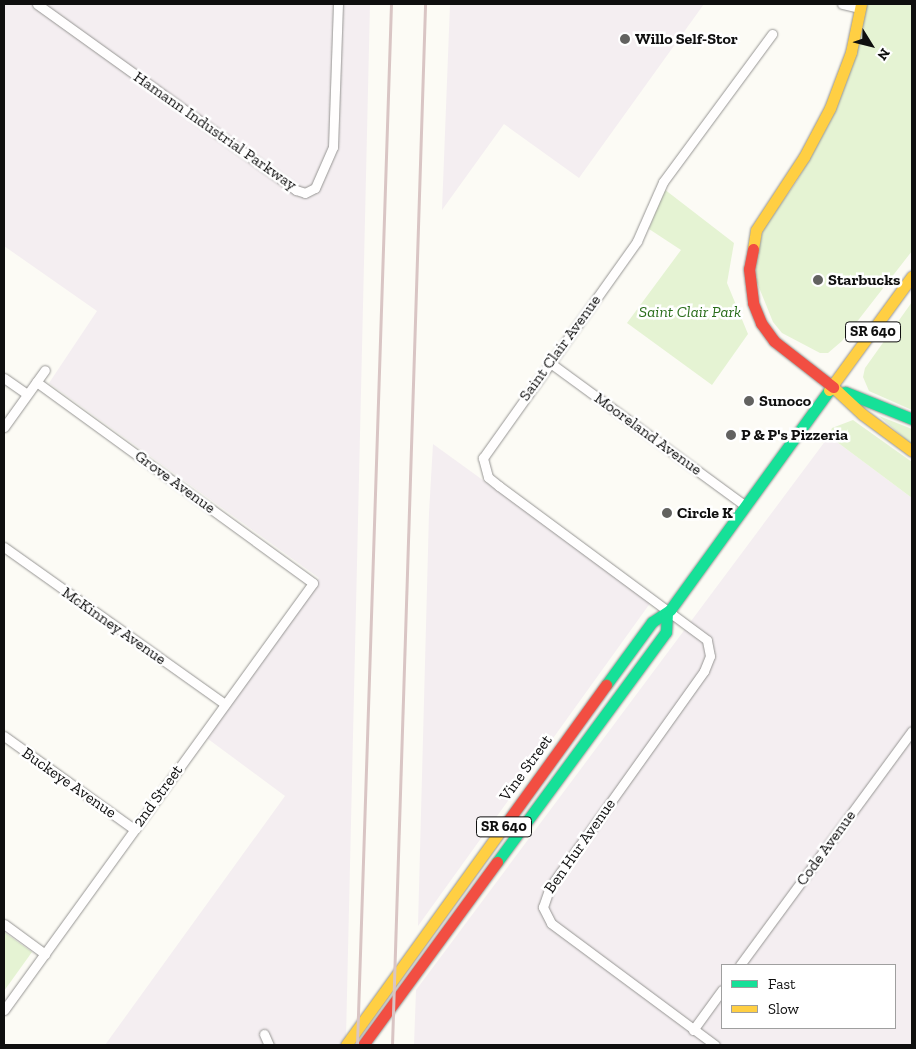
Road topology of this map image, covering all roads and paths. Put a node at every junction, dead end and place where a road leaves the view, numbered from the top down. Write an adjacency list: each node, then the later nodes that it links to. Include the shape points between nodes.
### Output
1 (37, 4): 2 (street, Hamann Industrial Parkway, via 296,190 305,193 315,188 333,148)
2 (338, 4)
3 (842, 4): 4 (street)
4 (860, 6): 11 (main road, via 850,52 830,108 804,157 756,230 749,270 753,303 761,323 774,340)
5 (772, 34): 7 (street, Saint Clair Avenue, via 663,182 637,241)
6 (912, 276): 11 (main road, Vine Street / SR 640)
7 (549, 362): 16 (street, Mooreland Avenue); 19 (street, Saint Clair Avenue, via 487,447 483,466 488,477)
8 (45, 370): 10 (street)
9 (4, 378): 12 (street)
10 (36, 382): 12 (street); 18 (street, Grove Avenue)
11 (834, 387): 13 (main road); 15 (main road, via 862,414); 16 (main road, Vine Street / SR 640)
12 (27, 394): 14 (street)
13 (912, 419)
14 (4, 427)
15 (912, 451)
16 (746, 506): 19 (main road, Vine Street / SR 640)
17 (4, 547): 20 (street, McKinney Avenue)
18 (313, 582): 20 (street, 2nd Street)
19 (668, 612): 29 (street, Ben Hur Avenue, via 707,640 710,656 704,671 550,887 543,907 551,923); 32 (main road, Vine Street / SR 640, via 652,622); 33 (main road, Vine Street / SR 640, via 666,632)
20 (224, 704): 23 (street, 2nd Street)
21 (912, 731): 26 (street, Code Avenue)
22 (4, 736): 23 (street, Buckeye Avenue)
23 (134, 829): 25 (street, 2nd Street)
24 (4, 924): 25 (street)
25 (45, 954): 28 (street, 2nd Street)
26 (741, 964)
27 (721, 991): 29 (street)
28 (4, 1010)
29 (693, 1030): 34 (street, Ben Hur Avenue)
30 (264, 1034): 31 (street)
31 (269, 1045)
32 (346, 1045)
33 (363, 1045)
34 (715, 1045)

